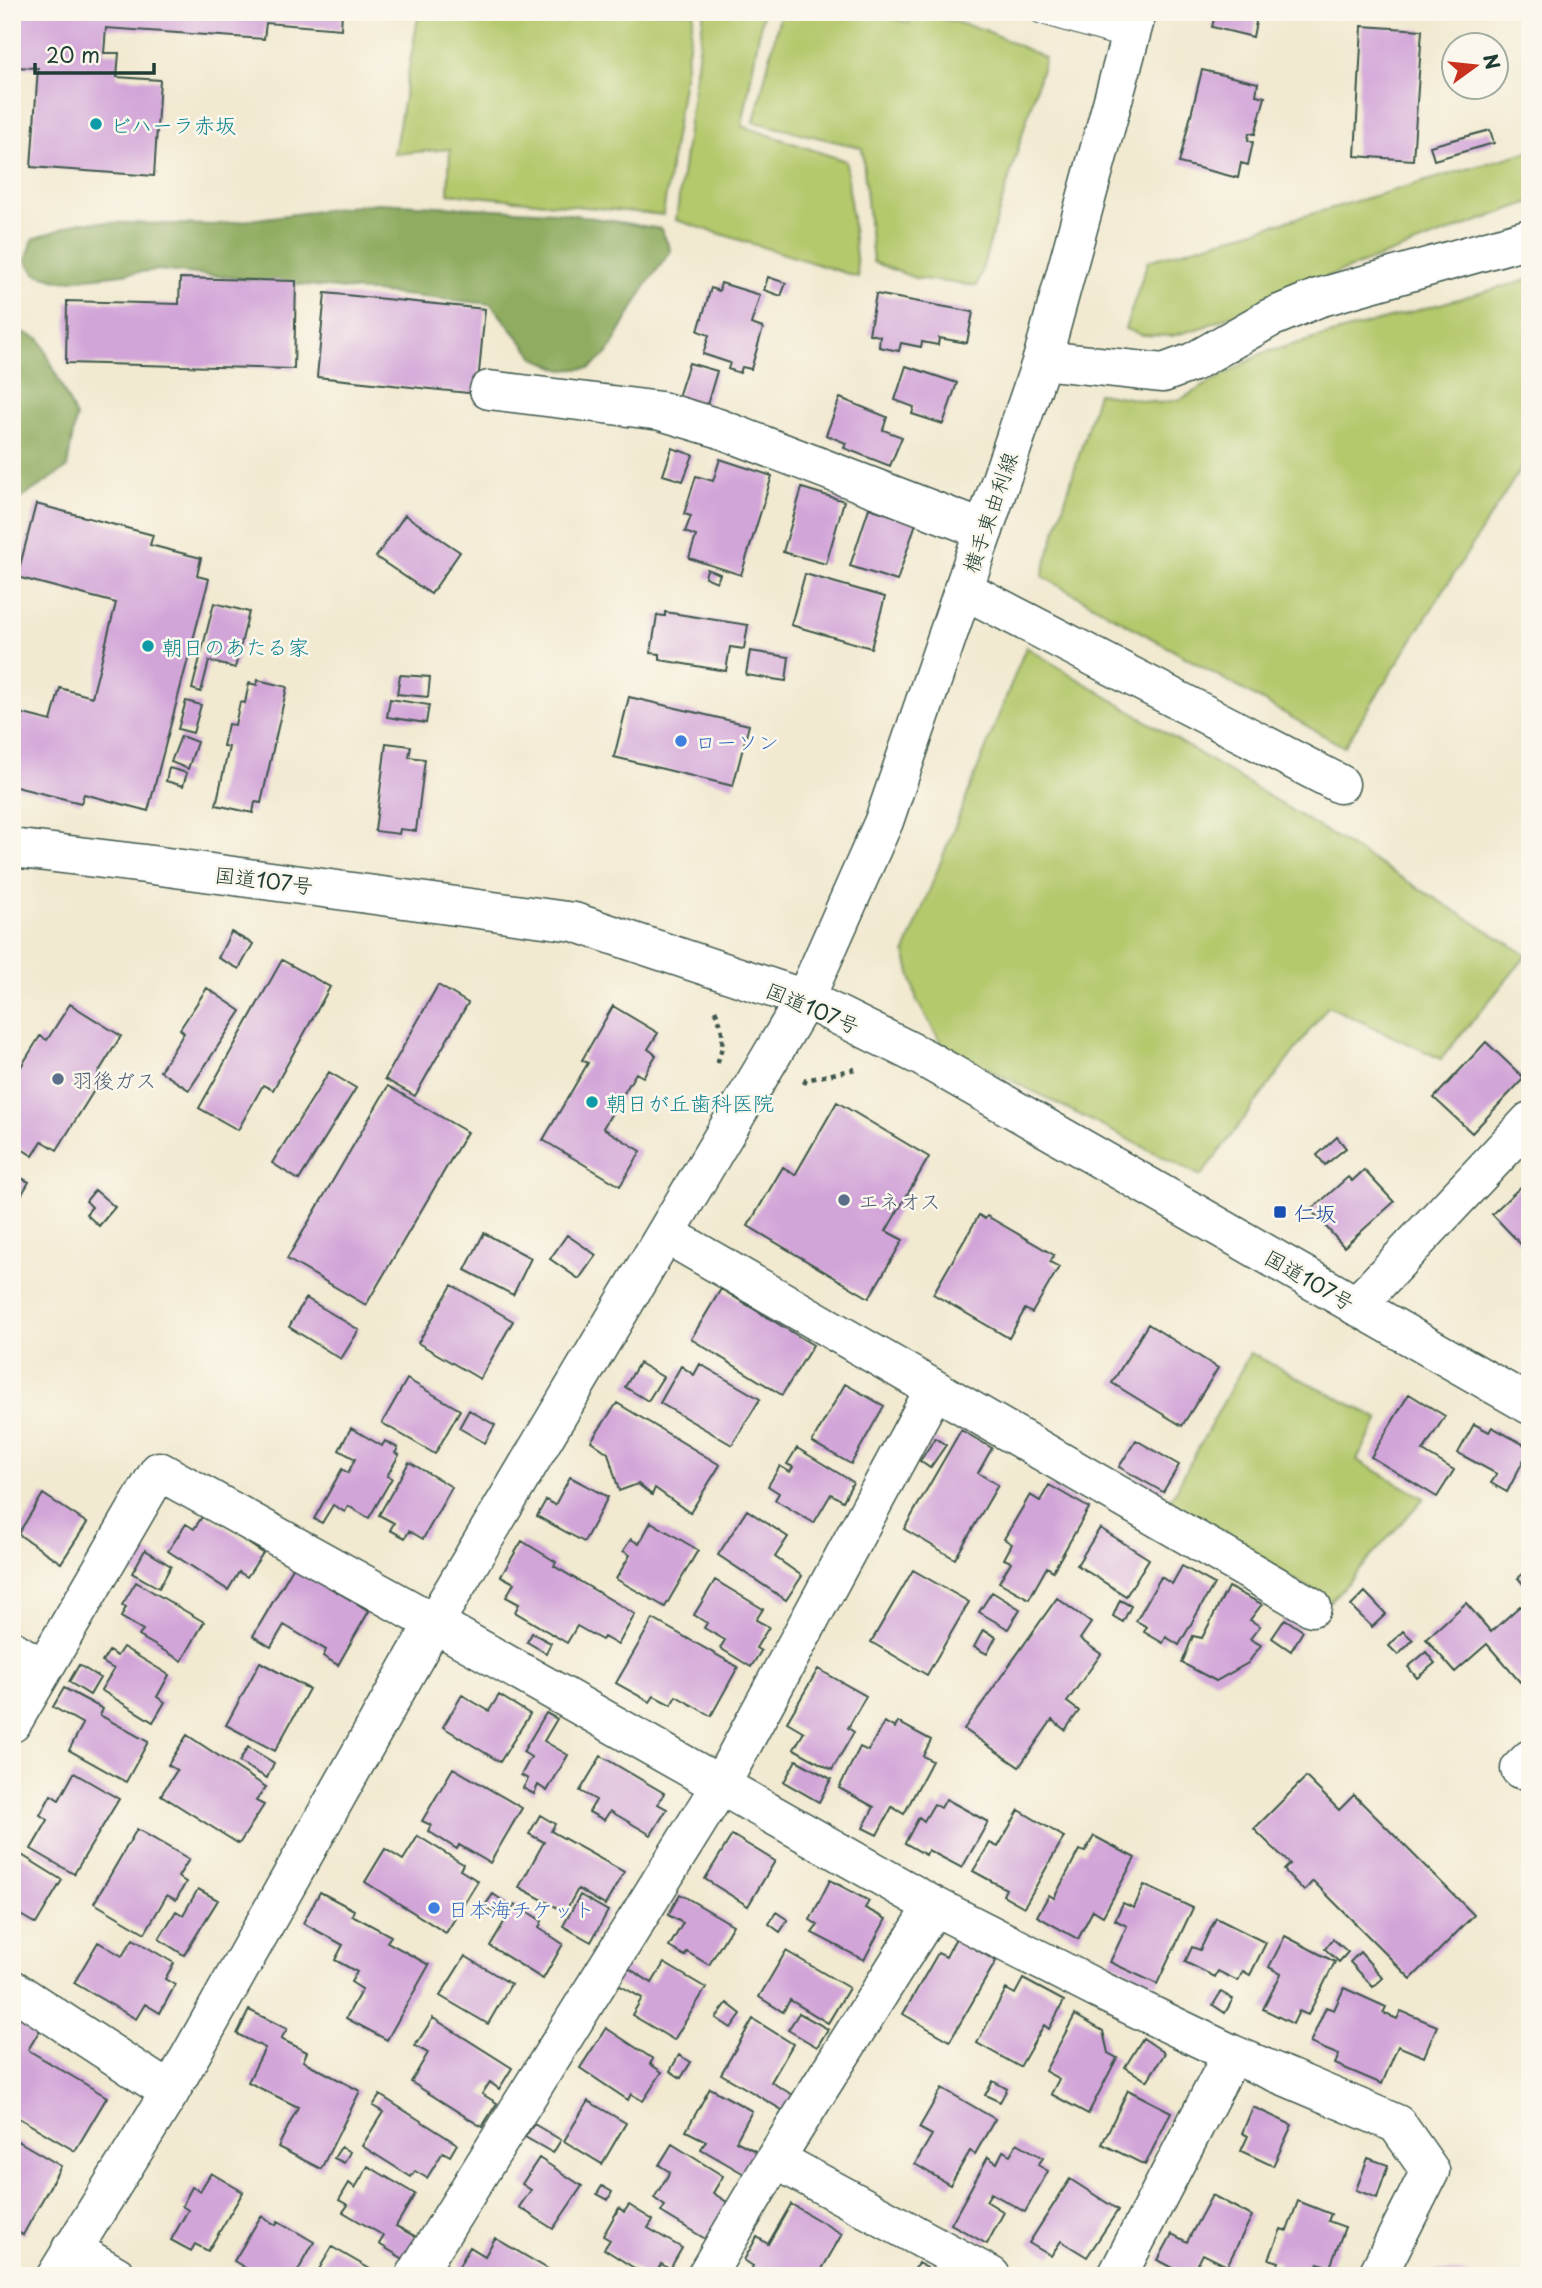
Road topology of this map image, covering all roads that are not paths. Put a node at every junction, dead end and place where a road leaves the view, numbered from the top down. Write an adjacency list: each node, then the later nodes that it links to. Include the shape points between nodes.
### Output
1 (1041, 12): 2 (lane)
2 (1133, 25): 4 (main road, 横手東由利線)
3 (1530, 238): 4 (main road, via 1318,299 1270,318 1193,362 1163,373)
4 (1042, 360): 6 (main road, 横手東由利線)
5 (489, 390): 6 (main road, via 661,411 718,428)
6 (984, 530): 7 (main road, 横手東由利線)
7 (963, 589): 8 (main road); 10 (main road, 横手東由利線, via 884,821)
8 (1340, 785)
9 (12, 848): 10 (main road, 国道107号, via 573,922)
10 (805, 999): 12 (main road, 横手東由利線); 13 (main road, 国道107号, via 923,1058)
11 (1530, 1121): 13 (main road)
12 (666, 1234): 14 (main road); 17 (main road, 横手東由利線)
13 (1356, 1306): 15 (main road, 国道107号)
14 (934, 1390): 16 (main road); 20 (main road)
15 (1530, 1405)
16 (1312, 1607)
17 (434, 1623): 18 (main road, via 159,1471); 20 (main road); 24 (main road, 横手東由利線)
18 (27, 1659): 19 (main road)
19 (12, 1723)
20 (720, 1786): 21 (main road); 28 (main road)
21 (934, 1906): 23 (main road); 25 (main road)
22 (12, 1989): 24 (main road)
23 (1232, 2054): 31 (main road); 32 (main road, via 1397,2124 1430,2171)
24 (170, 2092): 26 (main road, 横手東由利線)
25 (775, 2159): 29 (main road); 30 (main road)
26 (64, 2262): 27 (main road)
27 (117, 2276)
28 (415, 2276)
29 (706, 2276)
30 (991, 2276)
31 (1117, 2276)
32 (1377, 2276)

